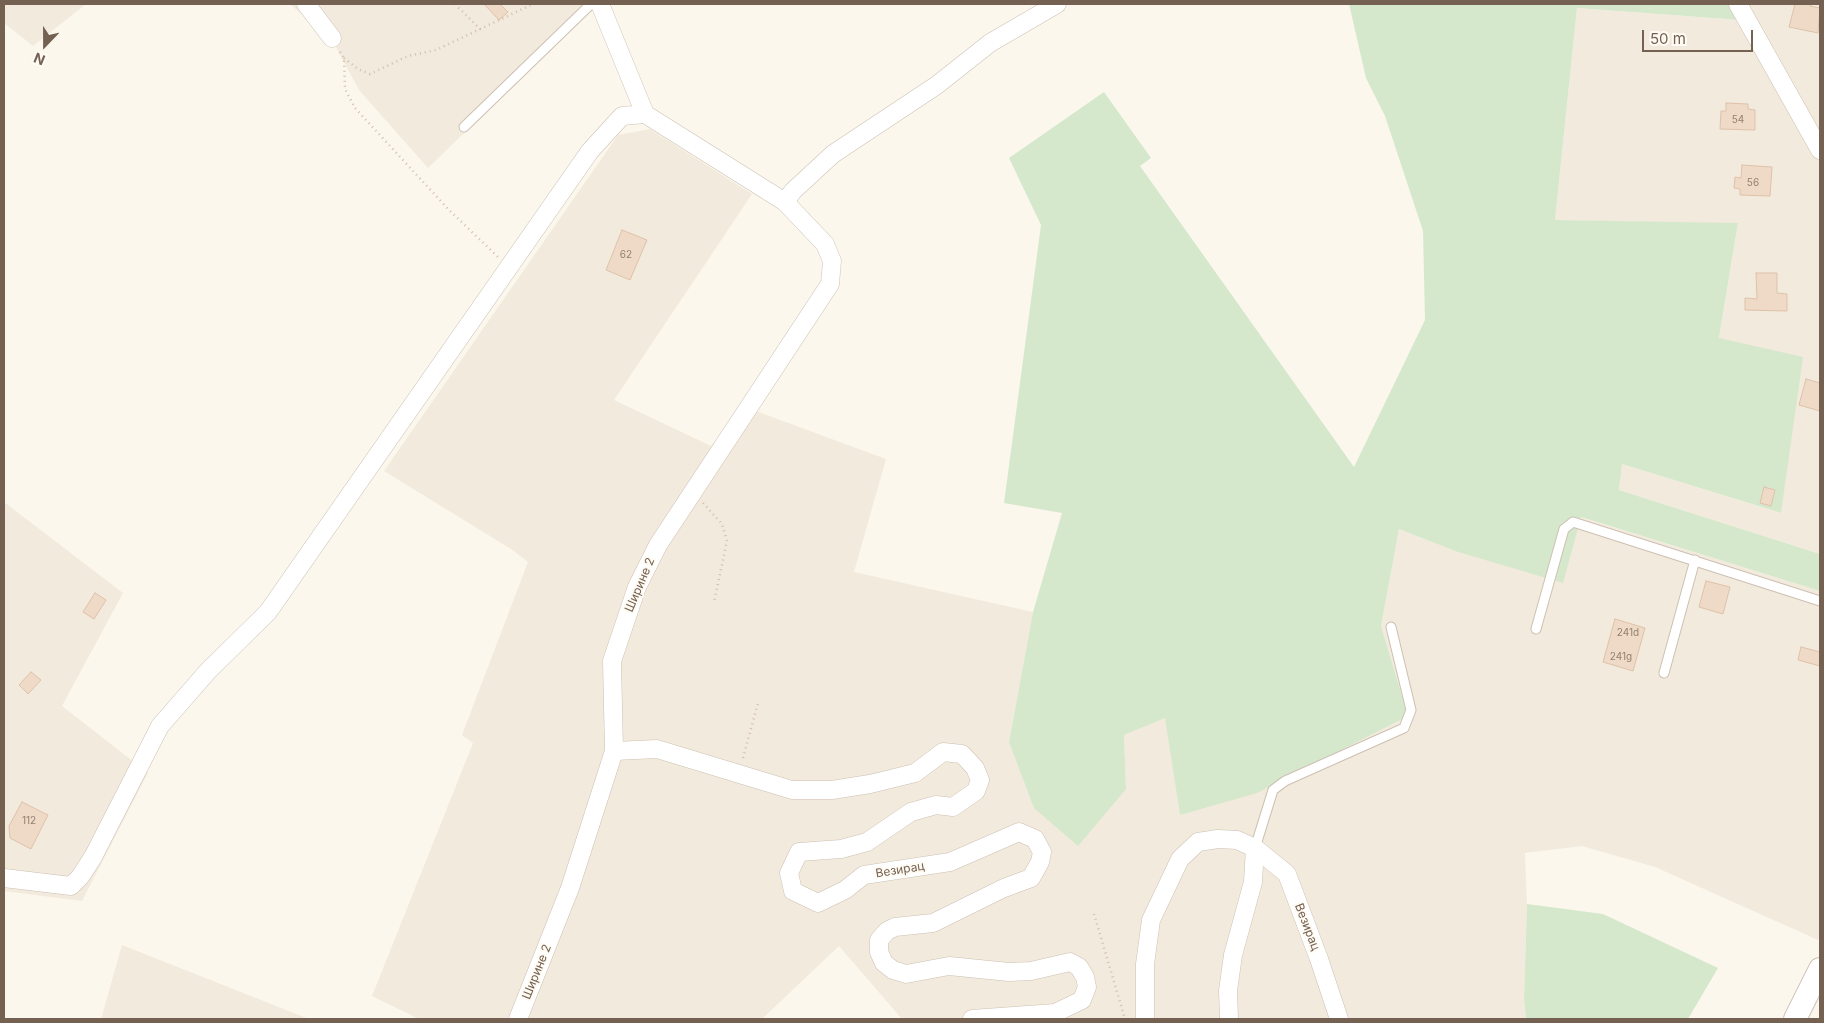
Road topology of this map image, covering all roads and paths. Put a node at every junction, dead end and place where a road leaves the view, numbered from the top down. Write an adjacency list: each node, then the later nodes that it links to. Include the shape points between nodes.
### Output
1 (306, 4): 9 (street)
2 (455, 4): 8 (path)
3 (533, 4): 8 (path)
4 (591, 4): 11 (lane)
5 (600, 4): 10 (street)
6 (1057, 4): 13 (street, via 990,43 937,85 833,154)
7 (1738, 4): 12 (street)
8 (481, 30): 14 (path, via 436,50 408,56 370,74 358,70 344,58 345,86 355,108 449,210)
9 (332, 38)
10 (645, 114): 13 (street, Ширине 2); 14 (street, via 622,116 610,127)
11 (464, 127)
12 (1820, 148)
13 (785, 202): 15 (street, Ширине 2, via 825,244 832,261 830,284)
14 (509, 267): 26 (street, via 268,612 208,671 160,726 80,877 70,886)
15 (691, 493): 18 (path, via 722,524 727,541); 23 (street, Ширине 2, via 637,587 612,661)
16 (1695, 560): 17 (lane); 20 (lane, via 1573,522 1564,529); 21 (lane)
17 (1820, 601)
18 (714, 602)
19 (1391, 628): 25 (lane, via 1411,710 1404,728 1286,781 1273,790)
20 (1536, 628)
21 (1664, 673)
22 (758, 703): 24 (path)
23 (614, 751): 24 (street, Везирац, via 657,750); 29 (street, Ширине 2, via 570,888)
24 (738, 774): 30 (street, Везирац, via 792,790 832,790 915,773 943,752 962,754 975,768 980,780 976,791 953,806 936,805 911,812 867,842 841,849 799,852 789,873 793,891 818,902 845,890 864,875 950,862 1019,832 1035,839 1042,852 1037,871 1031,878 933,923 895,927 879,940 879,952 884,963 906,974 949,966 1031,971 1070,962 1079,967 1085,977 1087,987 1082,1000 1055,1013)
25 (1255, 848): 32 (street, Везирац, via 1237,840 1218,839 1198,842 1180,859 1151,920 1145,964); 33 (street, via 1253,882 1233,955 1228,991); 34 (street, Везирац, via 1287,874)
26 (4, 878)
27 (1094, 914): 31 (path)
28 (1820, 969): 35 (street)
29 (518, 1019)
30 (972, 1019)
31 (1125, 1019)
32 (1145, 1019)
33 (1229, 1019)
34 (1339, 1019)
35 (1795, 1019)

